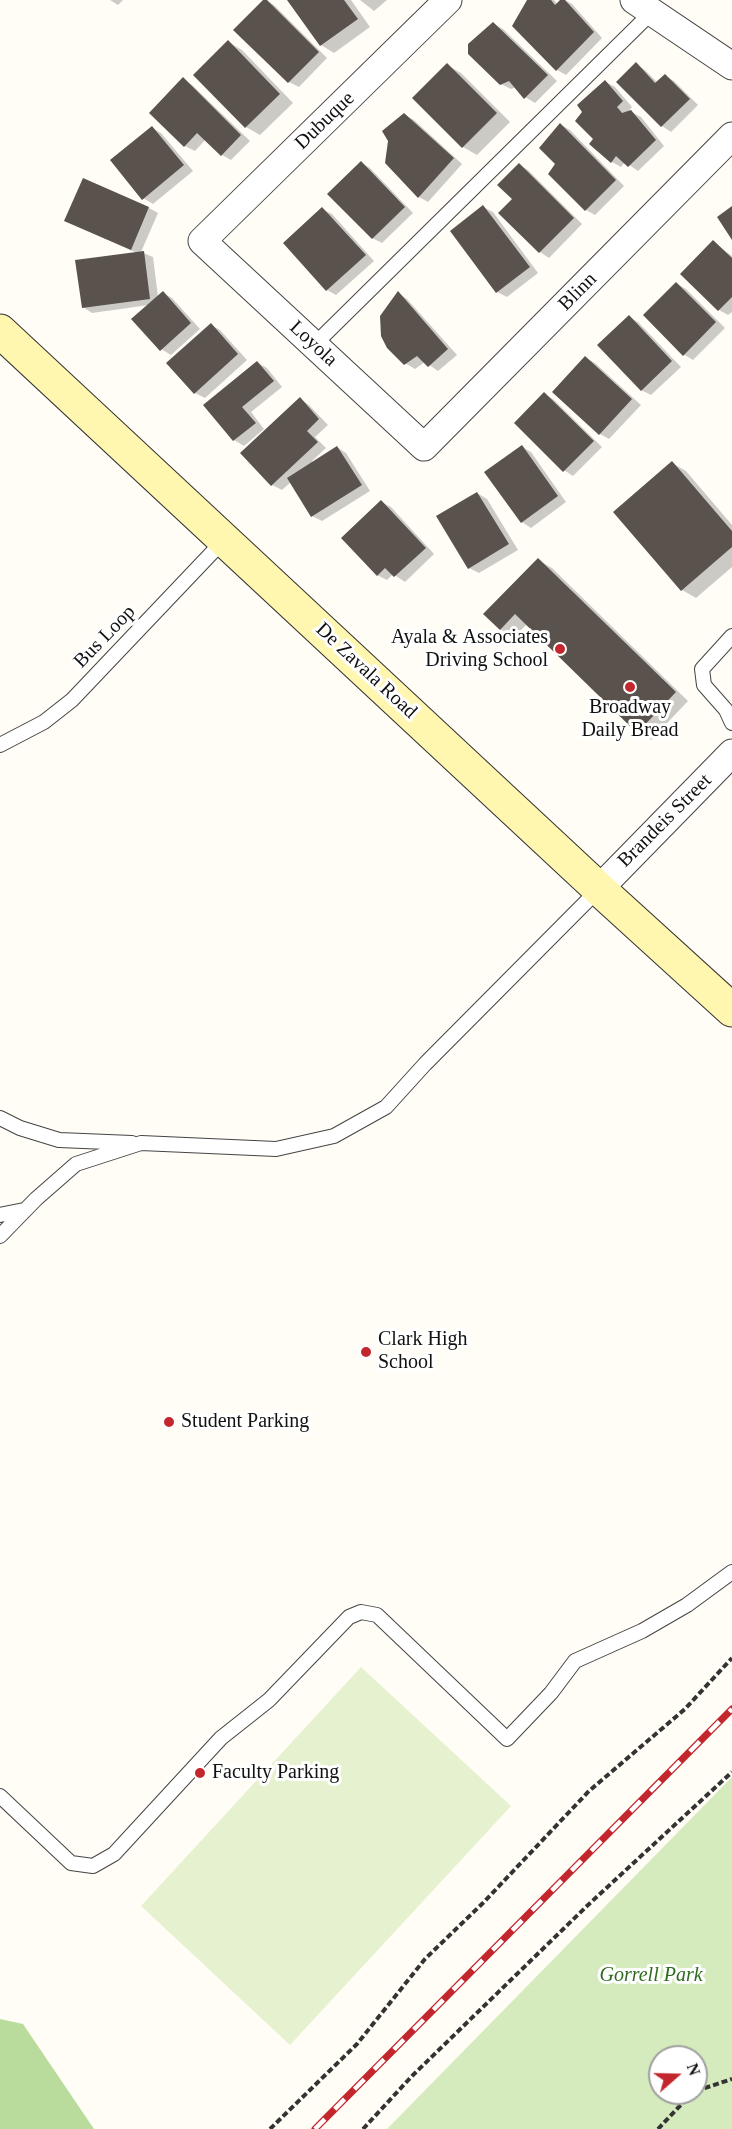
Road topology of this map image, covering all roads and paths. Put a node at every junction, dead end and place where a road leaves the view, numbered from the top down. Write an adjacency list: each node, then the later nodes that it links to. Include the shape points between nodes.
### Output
1 (448, 0): 5 (street, Dubuque)
2 (643, 6): 3 (street); 7 (lane)
3 (732, 66)
4 (732, 136): 8 (street, Blinn)
5 (202, 241): 7 (street, Loyola)
6 (0, 331): 9 (main road, De Zavala Road)
7 (314, 345): 8 (street, Loyola)
8 (424, 447)
9 (225, 539): 12 (lane, Bus Loop, via 72,700 44,722); 14 (main road, De Zavala Road)
10 (732, 636): 11 (lane, via 702,669 704,685)
11 (732, 723)
12 (0, 745)
13 (732, 753): 14 (street, Brandeis Street)
14 (598, 889): 15 (main road, De Zavala Road); 17 (lane, via 386,1107 334,1136 276,1149)
15 (732, 1010)
16 (0, 1118): 17 (lane, via 59,1140)
17 (141, 1143): 18 (lane, via 76,1164)
18 (25, 1210): 19 (lane); 20 (lane)
19 (0, 1215)
20 (0, 1236)
21 (732, 1572): 24 (lane, via 642,1631 575,1661 507,1739 377,1615 361,1612 349,1617 269,1700 221,1738 114,1854 93,1866 71,1863)
22 (732, 1658): 28 (path, via 685,1709 589,1791 425,1959 357,2044)
23 (732, 1772): 29 (path, via 412,2076)
24 (0, 1796)
25 (732, 2079): 26 (path)
26 (708, 2087)
27 (681, 2105): 30 (path)
28 (270, 2129)
29 (363, 2129)
30 (658, 2129)

